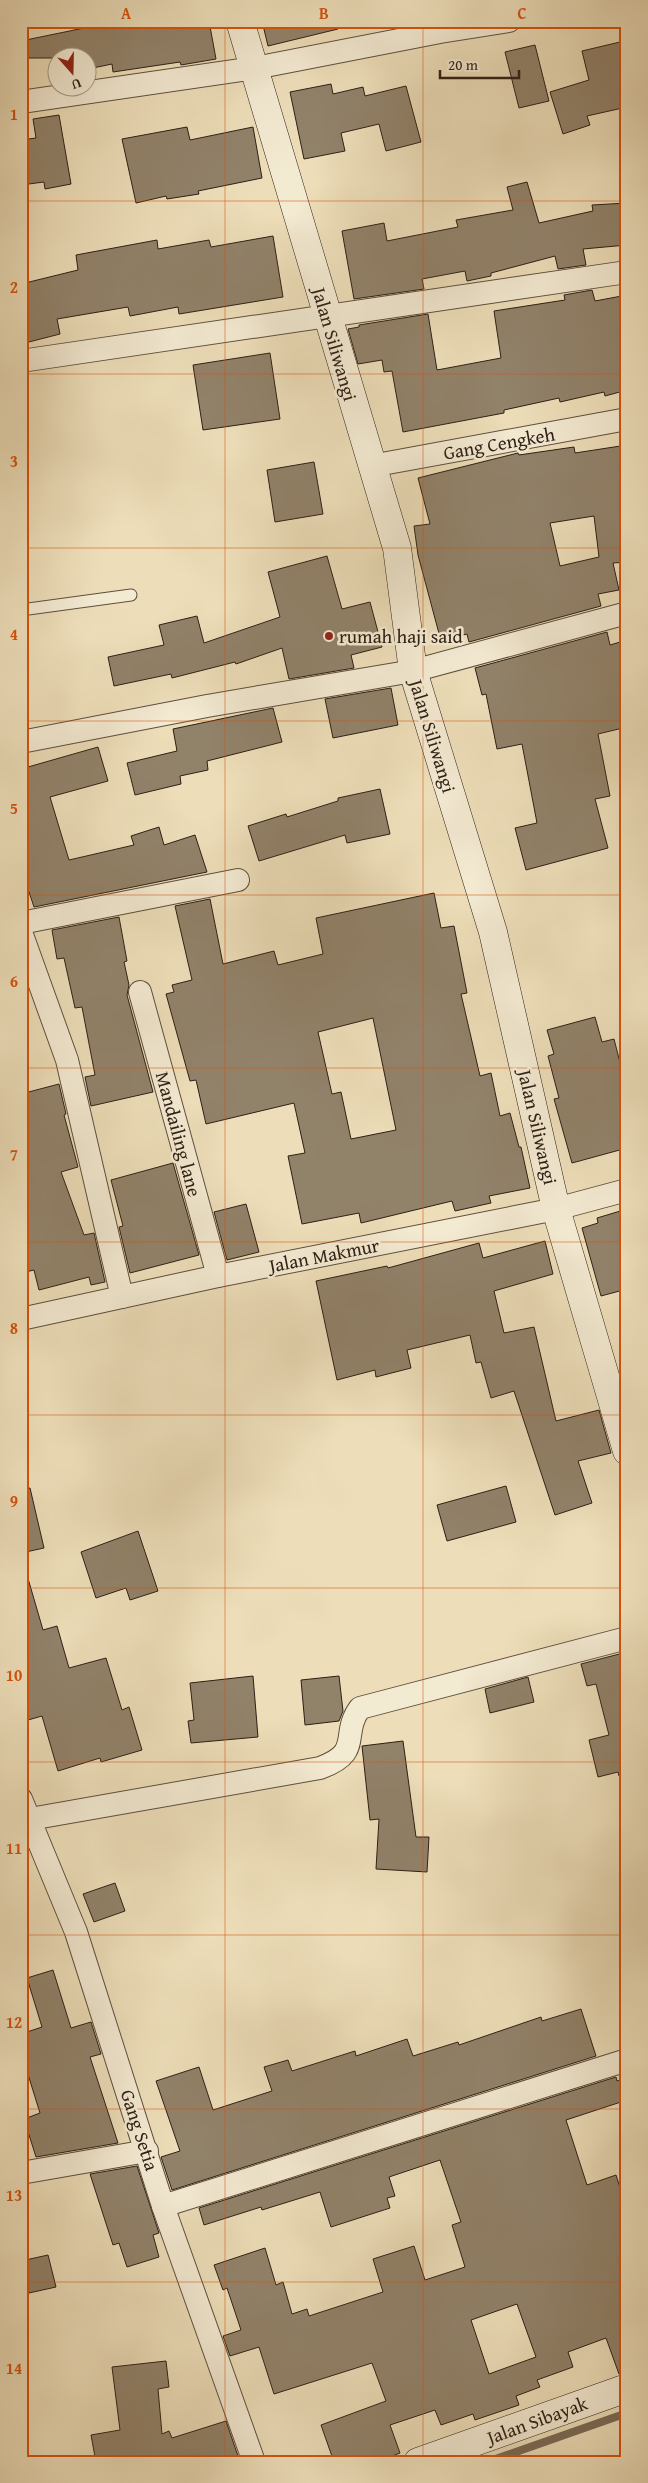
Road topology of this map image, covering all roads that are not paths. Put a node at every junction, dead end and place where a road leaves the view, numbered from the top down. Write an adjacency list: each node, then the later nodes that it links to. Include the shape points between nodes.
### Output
1 (240, 21): 4 (street, Jalan Siliwangi)
2 (509, 21): 3 (street)
3 (439, 27): 4 (street)
4 (255, 68): 5 (street); 7 (street, Jalan Siliwangi)
5 (21, 102)
6 (627, 272): 7 (street)
7 (327, 316): 8 (street); 10 (street, Jalan Siliwangi)
8 (21, 361)
9 (627, 419): 10 (street, Gang Cengkeh)
10 (371, 466): 14 (street, Jalan Siliwangi, via 397,548)
11 (131, 595): 12 (lane)
12 (21, 610)
13 (627, 613): 14 (street)
14 (414, 671): 15 (street); 22 (street, Jalan Siliwangi, via 493,932)
15 (21, 742)
16 (238, 880): 17 (street)
17 (21, 923)
18 (21, 932): 19 (street)
19 (31, 981): 24 (street, via 67,1060)
20 (140, 992): 23 (street, Mandailing lane)
21 (627, 1190): 22 (street, Jalan Makmur)
22 (556, 1209): 23 (street, Jalan Makmur); 26 (street, Jalan Siliwangi)
23 (218, 1276): 24 (street, Jalan Makmur)
24 (122, 1297): 25 (street, Jalan Makmur)
25 (21, 1319)
26 (627, 1451)
27 (627, 1638): 28 (street, via 360,1708 343,1756 320,1768)
28 (26, 1809): 30 (street, Gang Setia, via 76,1932)
29 (627, 2060): 32 (street)
30 (147, 2151): 31 (street); 32 (street, Gang Setia)
31 (21, 2173)
32 (163, 2206): 34 (street, Gang Setia)
33 (627, 2388): 35 (street, Jalan Sibayak)
34 (254, 2462)
35 (418, 2462)

